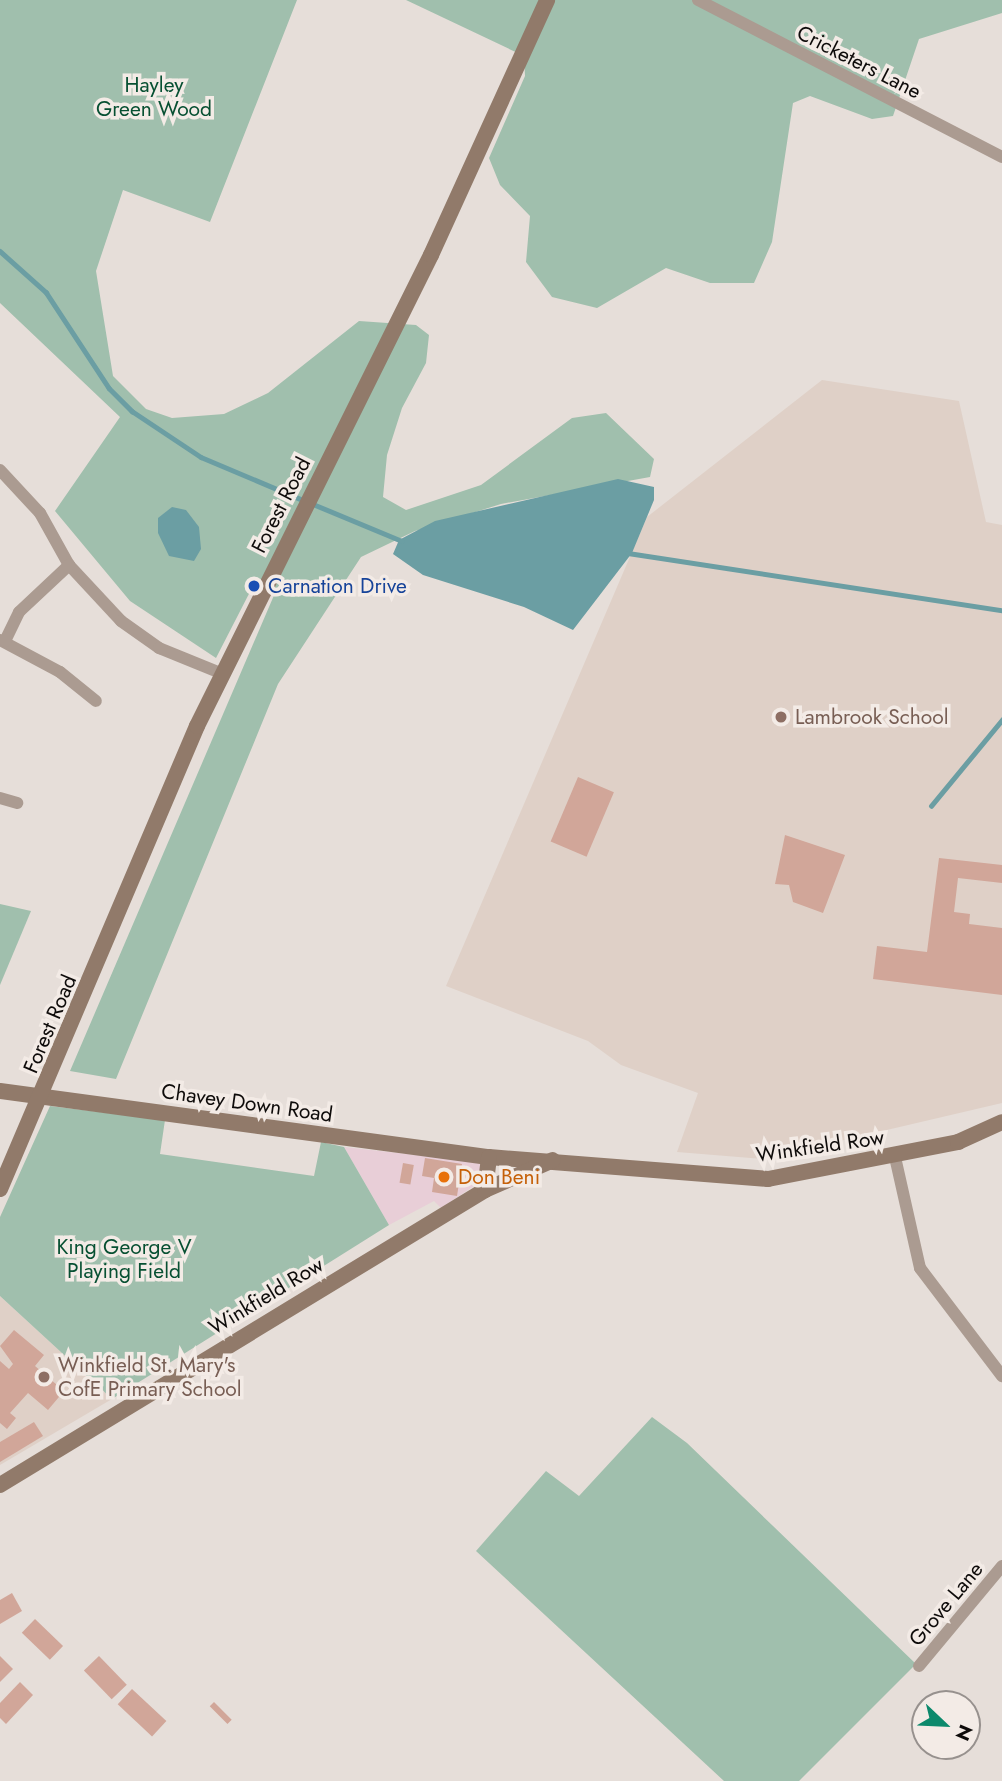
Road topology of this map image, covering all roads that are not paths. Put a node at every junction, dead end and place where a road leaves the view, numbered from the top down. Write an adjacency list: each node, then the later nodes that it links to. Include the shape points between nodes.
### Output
1 (547, 0): 7 (main road, Forest Road, via 430,256)
2 (698, 0): 3 (street, Cricketers Lane)
3 (1002, 158)
4 (0, 470): 5 (street, via 40,513)
5 (69, 565): 6 (street, via 19,612); 7 (street, via 121,621 159,648)
6 (2, 640): 8 (street, via 60,672)
7 (223, 674): 12 (main road, Forest Road)
8 (96, 701)
9 (0, 797): 10 (street)
10 (17, 803)
11 (0, 1091): 12 (main road, Chavey Down Road)
12 (42, 1097): 14 (main road, Chavey Down Road); 17 (main road, Forest Road)
13 (1002, 1122): 15 (main road, Winkfield Row, via 958,1142)
14 (489, 1157): 16 (main road, Winkfield Row); 18 (main road)
15 (895, 1157): 16 (main road, Winkfield Row, via 768,1179); 19 (street, via 920,1268)
16 (555, 1159): 18 (main road, Winkfield Row)
17 (0, 1189)
18 (485, 1190): 20 (main road, Winkfield Row)
19 (1002, 1376)
20 (0, 1485)
21 (1002, 1566): 22 (street, Grove Lane)
22 (919, 1666)

